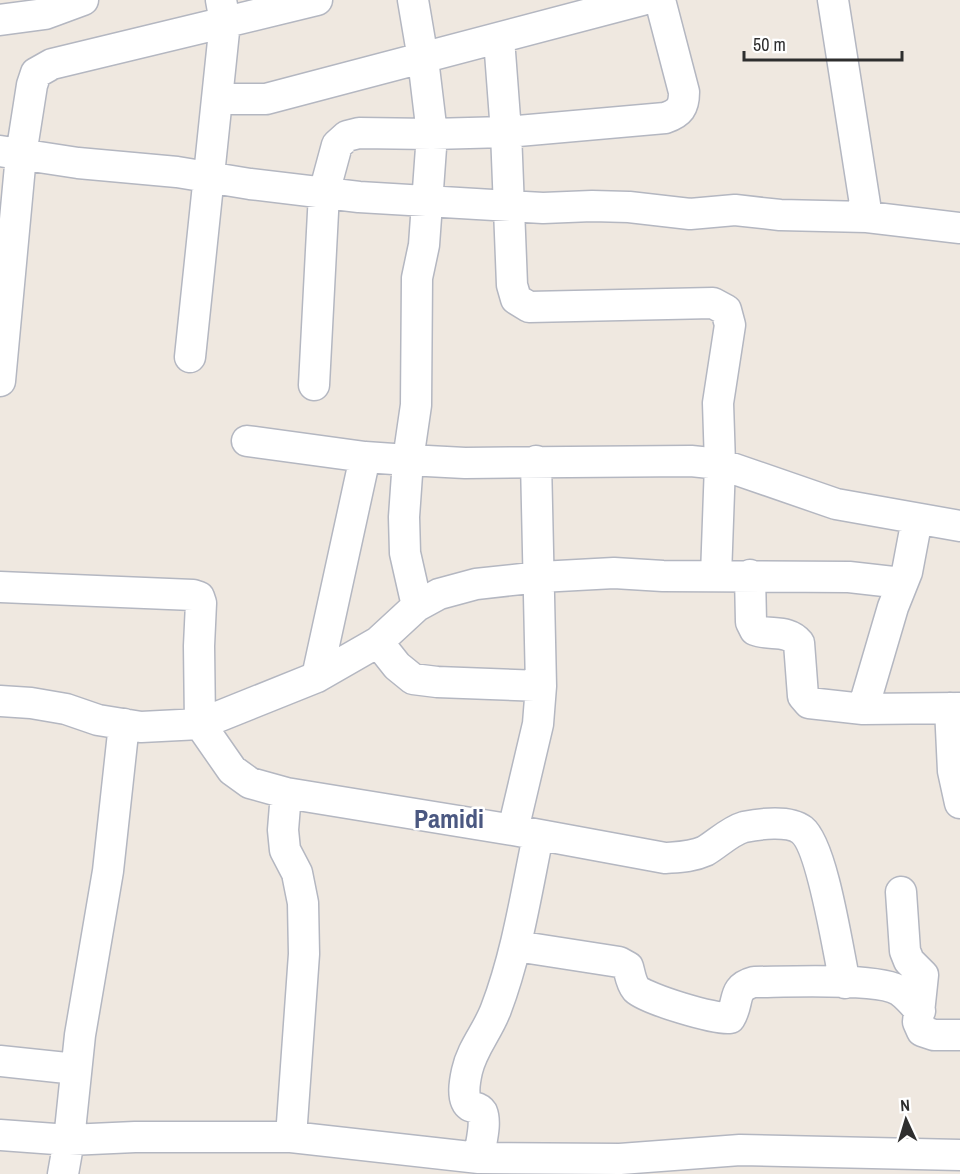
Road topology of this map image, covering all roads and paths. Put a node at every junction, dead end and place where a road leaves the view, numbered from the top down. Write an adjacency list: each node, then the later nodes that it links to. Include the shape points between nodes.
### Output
1 (83, 0): 8 (street, via 45,14)
2 (317, 0): 7 (street)
3 (412, 0): 10 (street)
4 (642, 0): 9 (street)
5 (660, 0): 12 (street, via 684,92 684,105 677,114)
6 (833, 0): 19 (street)
7 (223, 11): 11 (street); 14 (street, via 52,64 36,73)
8 (0, 20)
9 (499, 39): 10 (street); 12 (street)
10 (423, 59): 11 (street, via 266,99); 13 (street)
11 (218, 99): 15 (street)
12 (506, 132): 13 (street); 18 (street)
13 (432, 134): 16 (street, via 347,136 337,145); 17 (street)
14 (11, 153): 15 (street); 22 (street)
15 (209, 178): 16 (street); 21 (street)
16 (324, 192): 17 (street); 23 (street)
17 (427, 202): 18 (street); 26 (street, via 417,278 416,393)
18 (508, 206): 19 (street); 28 (street, via 512,285 516,299 529,307 713,303 726,310 730,325 718,415)
19 (867, 217): 20 (street)
20 (960, 228)
21 (190, 357)
22 (3, 361)
23 (314, 385)
24 (247, 441): 25 (street)
25 (365, 457): 26 (street); 38 (street)
26 (408, 460): 27 (street); 36 (street, via 405,553)
27 (536, 461): 28 (street); 33 (street)
28 (720, 464): 29 (street, via 836,504); 32 (street)
29 (917, 519): 30 (street); 34 (street)
30 (960, 526)
31 (750, 575): 32 (street); 34 (street, via 849,577); 42 (street, via 754,630 795,637 799,643 803,696 808,703)
32 (716, 576): 33 (street, via 614,573)
33 (540, 577): 36 (street, via 476,584 439,594); 39 (street)
34 (902, 583): 42 (street)
35 (0, 586): 44 (street, via 198,597)
36 (417, 606): 37 (street)
37 (378, 642): 38 (street); 39 (street, via 413,679)
38 (317, 677): 44 (street)
39 (542, 686): 47 (street)
40 (0, 701): 43 (street, via 66,709)
41 (955, 708): 42 (street); 46 (street, via 953,771)
42 (863, 709)
43 (124, 724): 44 (street); 54 (street, via 108,871)
44 (200, 724): 45 (street, via 232,770 250,783)
45 (286, 793): 47 (street); 56 (street, via 285,850 297,873 303,903)
46 (960, 803)
47 (525, 833): 49 (street); 50 (street, via 664,858 702,852 742,828 776,823 800,829 811,840 820,867)
48 (900, 892): 51 (street, via 905,951 923,975)
49 (516, 945): 50 (street, via 619,962 628,967 633,983 642,993 722,1019 730,1018 734,1012 738,992 744,985 754,982); 59 (street, via 496,1009 472,1053 467,1072 465,1100 482,1113)
50 (845, 983): 51 (street, via 886,985 900,991)
51 (920, 1011): 52 (street, via 918,1022 922,1031)
52 (960, 1035)
53 (0, 1061): 54 (street)
54 (76, 1069): 57 (street)
55 (0, 1135): 57 (street)
56 (291, 1137): 57 (street); 59 (street)
57 (69, 1140): 61 (street)
58 (960, 1155): 60 (street, via 740,1150)
59 (479, 1158): 60 (street, via 620,1159)
60 (688, 1164)
61 (63, 1174)

